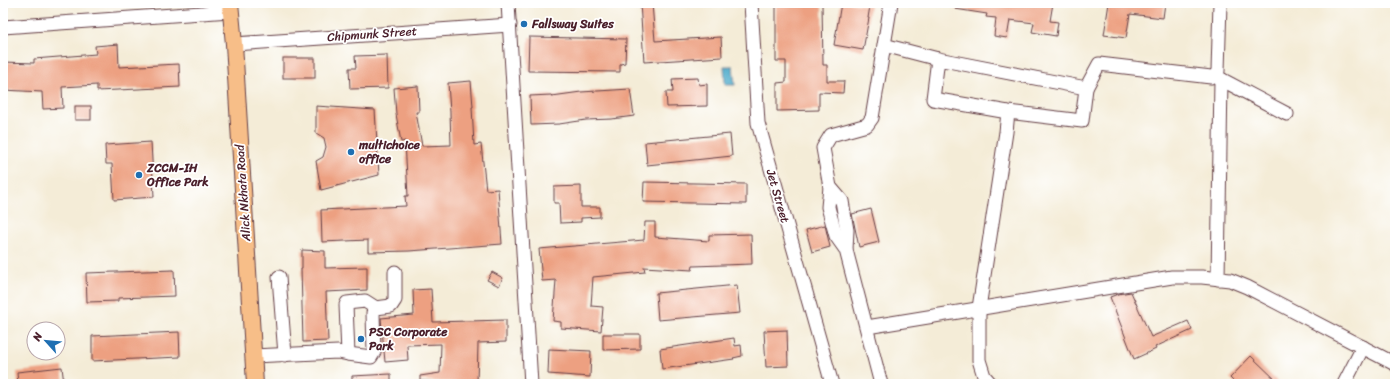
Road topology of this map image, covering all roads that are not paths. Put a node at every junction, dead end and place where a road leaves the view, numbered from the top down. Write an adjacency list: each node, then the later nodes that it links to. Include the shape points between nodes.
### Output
1 (508, 3): 6 (street)
2 (751, 3): 28 (street, Jet Street, via 758,123)
3 (891, 3): 9 (street)
4 (1220, 3): 11 (street)
5 (230, 7): 7 (street); 8 (main road, Alick Nkhata Road)
6 (510, 25): 8 (street, Chipmunk Street); 27 (street)
7 (3, 27)
8 (234, 44): 24 (main road, Alick Nkhata Road)
9 (884, 45): 10 (street); 20 (street, via 872,118 867,126 831,135 823,148 830,187 842,201 847,230 846,250)
10 (938, 59): 12 (street); 13 (street, via 933,99)
11 (1218, 77): 12 (street, via 1099,64); 14 (street); 17 (street)
12 (1086, 88): 13 (street, via 1082,121)
13 (1008, 112): 19 (street)
14 (1287, 114)
15 (395, 272): 18 (street, via 394,304)
16 (279, 277): 23 (street)
17 (1218, 279): 19 (street, via 1172,277); 21 (street, via 1230,280 1247,287)
18 (376, 308): 22 (street, via 373,313 373,355 371,357); 22 (street, via 365,301 347,303)
19 (979, 308): 20 (street); 30 (street, via 979,360 984,376)
20 (867, 327): 29 (street)
21 (1362, 347): 25 (street); 31 (street)
22 (348, 354): 23 (street, via 338,352)
23 (285, 355): 24 (street)
24 (253, 356): 26 (main road, Alick Nkhata Road)
25 (1395, 364)
26 (255, 384)
27 (531, 384)
28 (832, 384)
29 (881, 384)
30 (991, 384)
31 (1344, 384)

